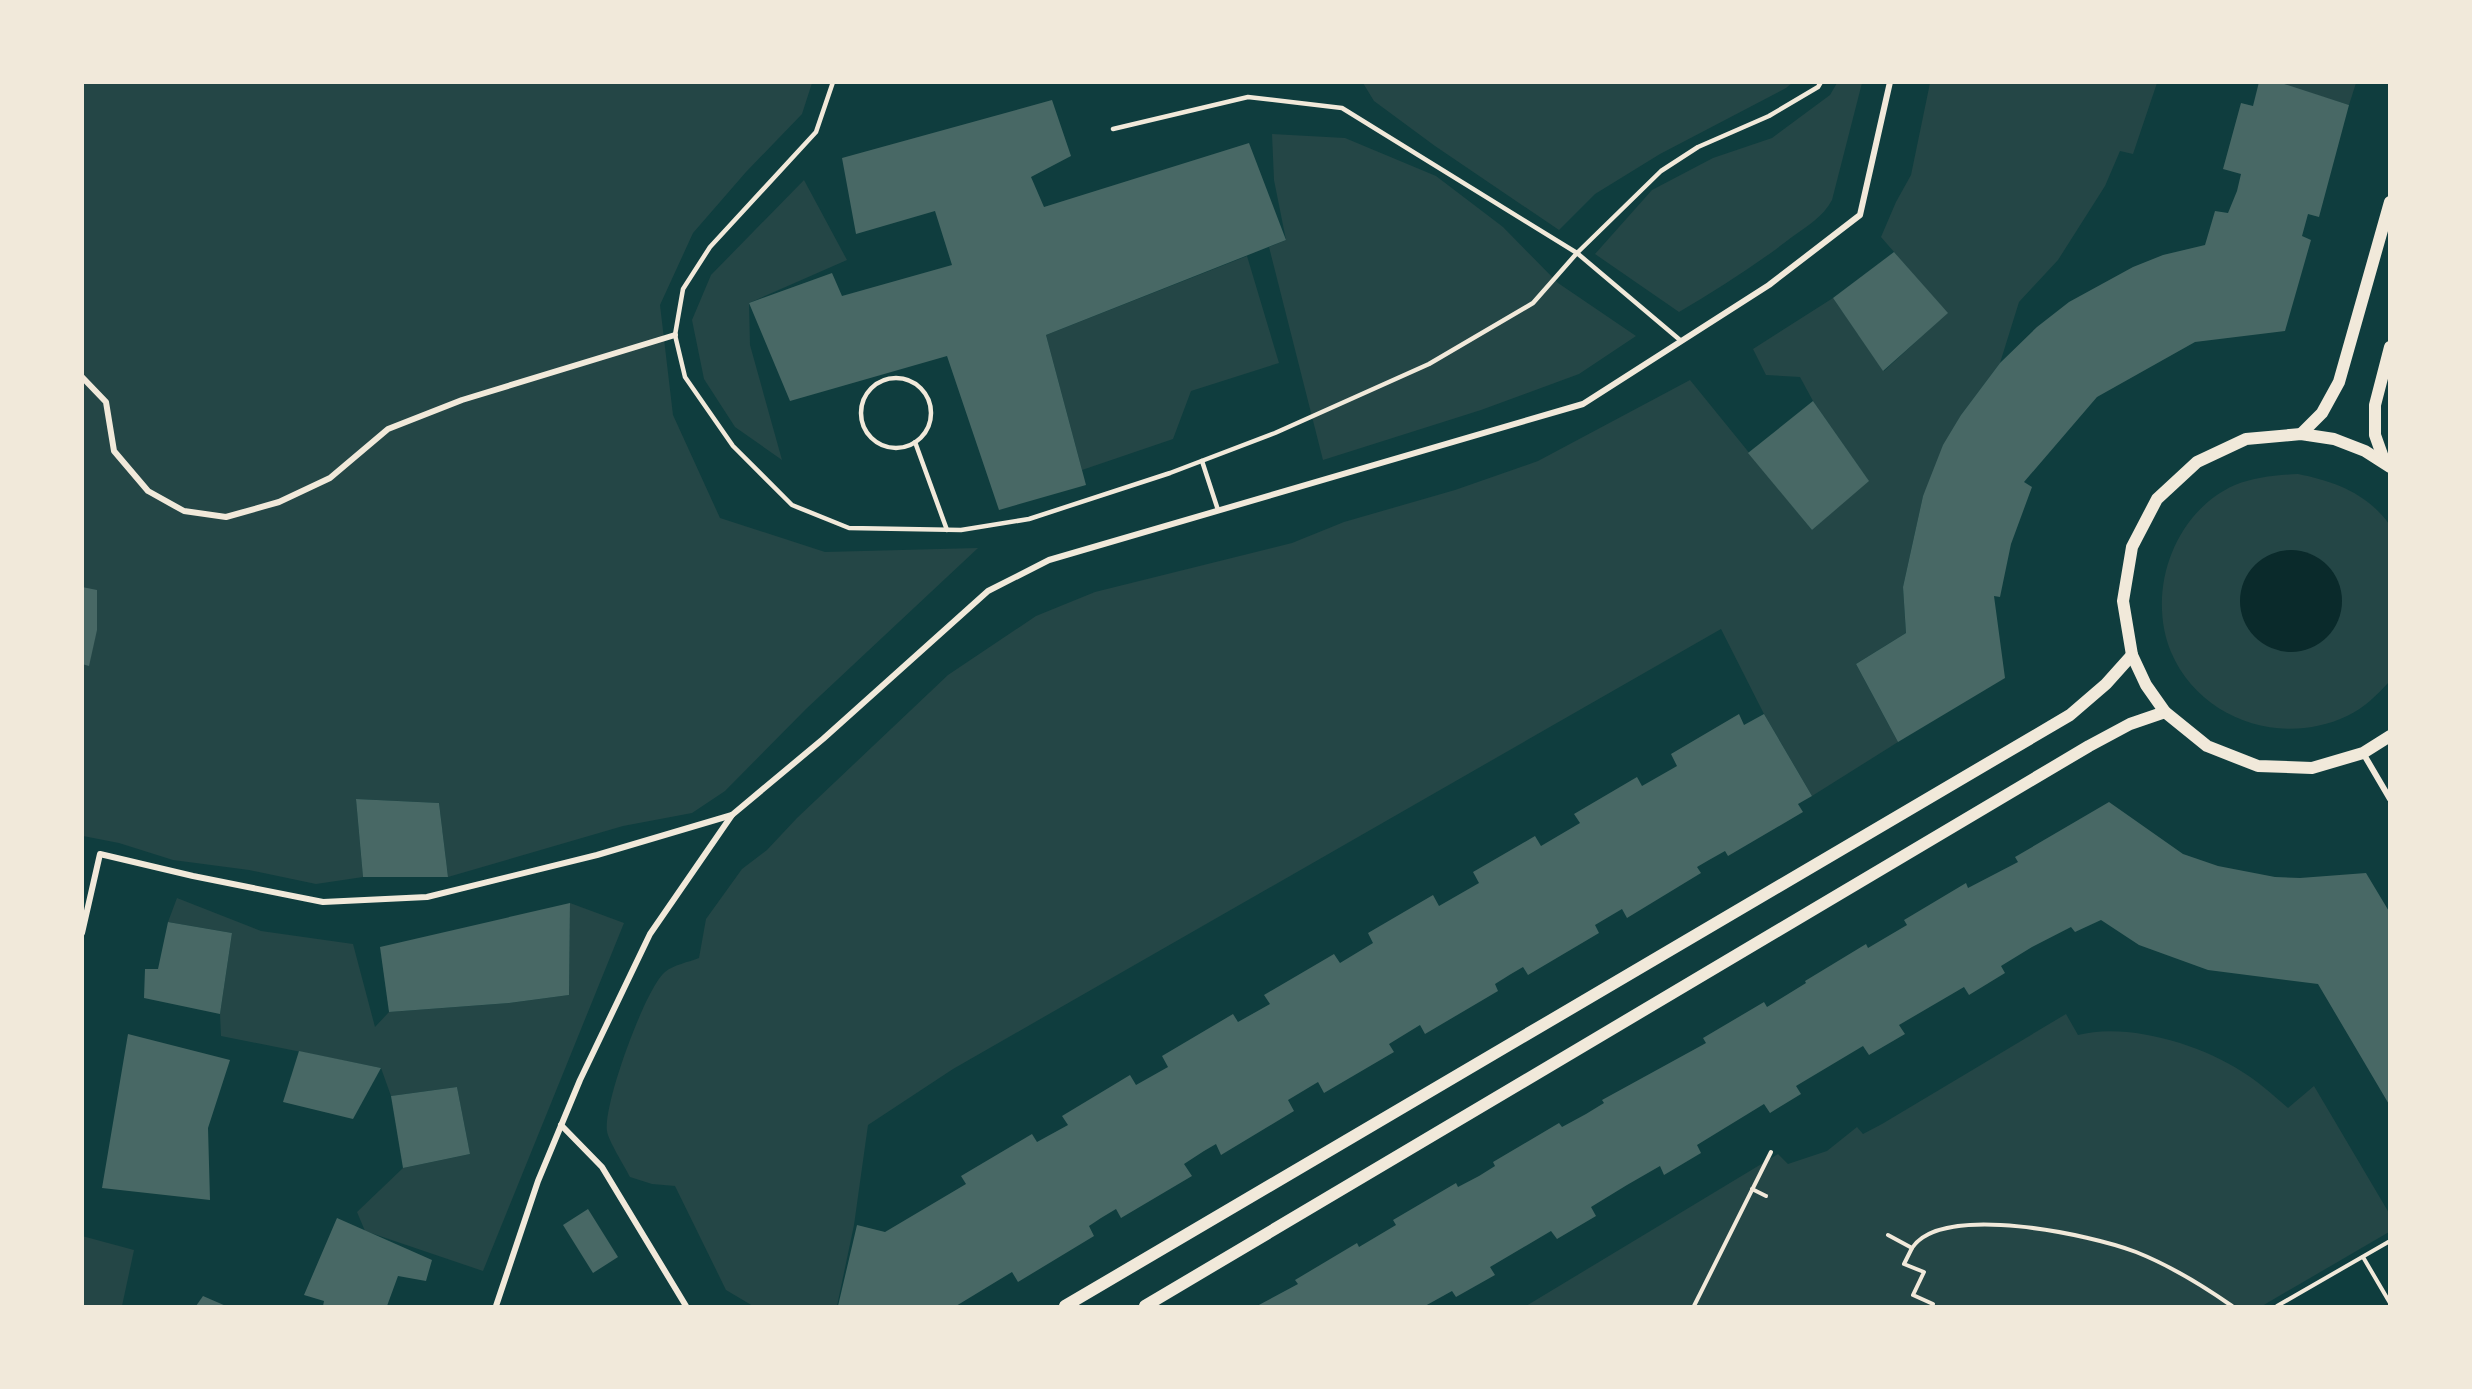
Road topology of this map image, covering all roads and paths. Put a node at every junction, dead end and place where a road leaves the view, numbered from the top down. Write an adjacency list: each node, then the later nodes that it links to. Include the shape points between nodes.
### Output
1 (833, 82): 7 (lane, via 816,132 710,247 688,280)
2 (1821, 82): 6 (lane, via 1769,116 1698,147 1661,171)
3 (1890, 82): 8 (street, via 1860,215 1769,285)
4 (1113, 129): 6 (lane, via 1248,97 1342,108)
5 (2390, 202): 11 (main road, via 2339,382 2322,413)
6 (1577, 253): 8 (lane); 13 (lane, via 1533,303 1429,364)
7 (675, 335): 10 (street, via 462,400 388,429 330,478 279,502 226,517 184,511 148,491 114,451 106,402); 16 (lane, via 685,377 733,446 792,505 849,528)
8 (1680, 340): 15 (street, via 1583,404)
9 (2390, 347): 14 (main road, via 2375,405 2375,435)
10 (82, 377)
11 (2301, 434): 14 (main road, via 2334,439); 17 (main road, via 2246,439 2197,462 2157,499 2132,547 2122,601)
12 (915, 442): 12 (lane, via 929,425 929,402 924,392 904,380 882,381 866,396 862,407 865,429 872,439 893,448); 16 (lane)
13 (1202, 461): 15 (lane); 16 (lane, via 1029,519)
14 (2387, 465)
15 (1218, 510): 22 (street, via 1049,560 988,591)
16 (947, 530)
17 (2132, 655): 18 (main road); 35 (main road, via 2070,715)
18 (2165, 712): 20 (main road, via 2207,746 2258,766 2312,768); 36 (main road, via 2130,724 2089,746)
19 (2390, 736): 20 (main road)
20 (2363, 753): 21 (street)
21 (2390, 799)
22 (732, 815): 23 (street, via 597,855 427,897 323,902 100,855); 24 (street, via 650,934)
23 (82, 933)
24 (561, 1125): 33 (street); 34 (street, via 602,1167)
25 (1771, 1152): 26 (path)
26 (1752, 1189): 27 (path); 37 (path)
27 (1766, 1196)
28 (1888, 1235): 30 (path)
29 (2390, 1241): 31 (path)
30 (1912, 1248): 38 (path, via 1904,1264 1924,1272 1913,1295); 39 (path, via 1918,1238 1941,1229 1996,1225 2043,1228 2099,1239 2137,1252 2182,1273)
31 (2363, 1257): 32 (path); 40 (path)
32 (2390, 1303)
33 (496, 1306)
34 (686, 1306)
35 (1065, 1306)
36 (1145, 1306)
37 (1694, 1306)
38 (1932, 1306)
39 (2232, 1306)
40 (2277, 1306)

